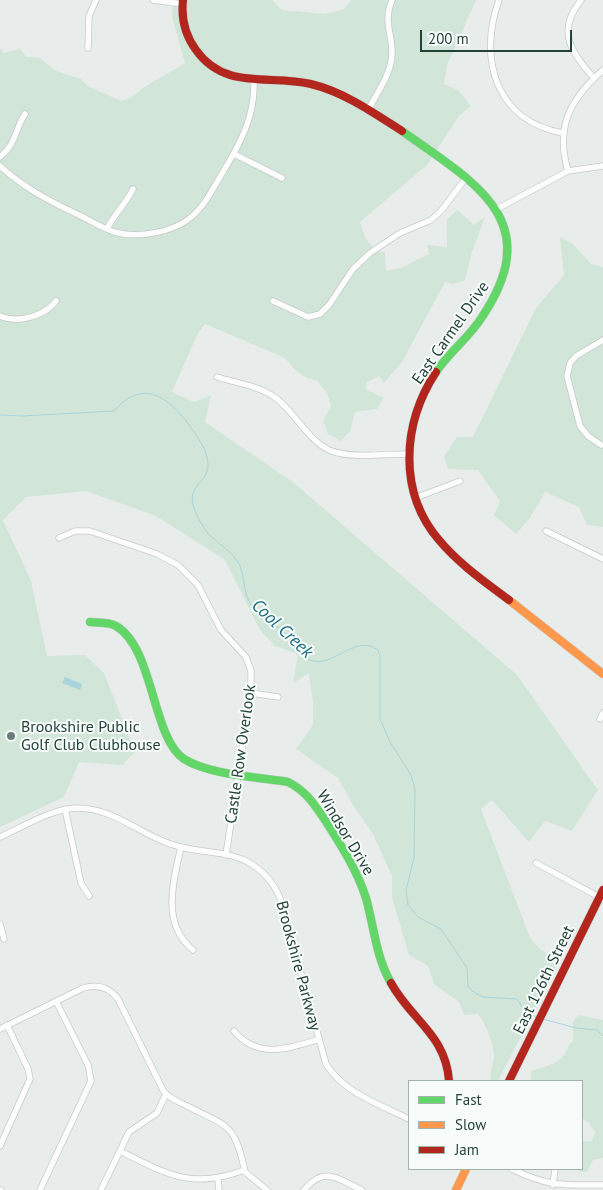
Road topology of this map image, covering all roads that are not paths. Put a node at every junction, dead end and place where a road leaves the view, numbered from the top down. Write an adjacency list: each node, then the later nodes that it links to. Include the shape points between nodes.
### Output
1 (96, 0): 7 (street, via 89,16)
2 (153, 0): 6 (street)
3 (392, 0): 11 (street, via 387,20 392,54 390,67)
4 (499, 0): 13 (street, via 489,46 498,86 525,118)
5 (581, 0): 9 (street, via 569,23 570,43 577,60)
6 (182, 2): 10 (street, East Carmel Drive, via 186,32 200,57 232,78)
7 (88, 48)
8 (603, 70): 9 (street)
9 (594, 78): 13 (street, via 572,107)
10 (254, 81): 11 (street, East Carmel Drive, via 311,84); 14 (street, via 252,116)
11 (368, 110): 20 (street, East Carmel Drive)
12 (25, 114): 15 (street, via 17,126 14,143)
13 (563, 133): 18 (street)
14 (234, 154): 19 (street); 23 (street, via 202,207 178,226 137,234 120,234)
15 (0, 157)
16 (0, 166): 23 (street, via 42,198)
17 (603, 166): 18 (street)
18 (568, 171): 22 (street)
19 (282, 178)
20 (466, 178): 22 (street, East Carmel Drive); 25 (street, via 431,220 400,233 370,253 353,269 320,314 308,317)
21 (133, 189): 23 (street)
22 (497, 210): 30 (street, East Carmel Drive, via 508,249 504,279 485,313 426,388 414,419)
23 (107, 229)
24 (56, 301): 26 (street, via 47,311 26,318 13,320)
25 (274, 301)
26 (0, 316)
27 (603, 340): 29 (street, via 576,356 570,363 567,376 580,426)
28 (217, 377): 30 (street, via 260,389 276,398 328,450 344,454)
29 (601, 445)
30 (408, 454): 32 (street, East Carmel Drive)
31 (460, 481): 32 (street)
32 (416, 498): 37 (street, East Carmel Drive, via 432,531 454,556)
33 (546, 531): 35 (street)
34 (59, 538): 38 (street, Castle Row Overlook, via 75,531 90,531 157,554 178,565 198,585 221,630 248,661)
35 (603, 559)
36 (90, 622): 40 (street, Windsor Drive, via 113,624 133,640 168,735 180,755 201,767)
37 (603, 674)
38 (251, 693): 39 (street); 40 (street, Castle Row Overlook)
39 (278, 698)
40 (238, 773): 44 (street, Castle Row Overlook); 56 (street, Windsor Drive, via 288,782 310,798 359,879 388,979 441,1046 448,1063)
41 (66, 809): 42 (street, Brookshire Parkway); 43 (street, Brookshire Parkway, via 86,808 104,812); 47 (street, via 81,883)
42 (0, 837)
43 (181, 847): 44 (street, Brookshire Parkway); 50 (street, via 171,912 176,929)
44 (226, 855): 55 (street, Brookshire Parkway, via 259,870 278,893)
45 (536, 863): 46 (street)
46 (602, 895): 57 (street, East 126th Street)
47 (89, 896)
48 (0, 924): 49 (street)
49 (4, 939)
50 (192, 950)
51 (56, 1001): 52 (street); 58 (street, via 90,986 113,993); 69 (street, via 88,1065 91,1081)
52 (7, 1025): 53 (street); 60 (street, via 30,1079)
53 (0, 1029)
54 (234, 1031): 55 (street, via 247,1043 266,1050 280,1050)
55 (317, 1040): 59 (street, Brookshire Parkway, via 326,1064 343,1084)
56 (449, 1080)
57 (509, 1080)
58 (166, 1094): 61 (street, via 157,1113 132,1128); 62 (street, via 230,1129 240,1148)
59 (408, 1118)
60 (0, 1146)
61 (120, 1151): 66 (street, via 178,1180); 70 (street)
62 (244, 1170): 66 (street); 72 (street)
63 (466, 1170): 75 (street)
64 (514, 1170): 67 (street, via 537,1181)
65 (555, 1170): 67 (street)
66 (218, 1180): 71 (street)
67 (553, 1184): 68 (street)
68 (603, 1185)
69 (40, 1190)
70 (101, 1190)
71 (218, 1190)
72 (267, 1190)
73 (304, 1190): 74 (street, via 311,1181 322,1176 334,1177)
74 (362, 1190)
75 (456, 1190)

